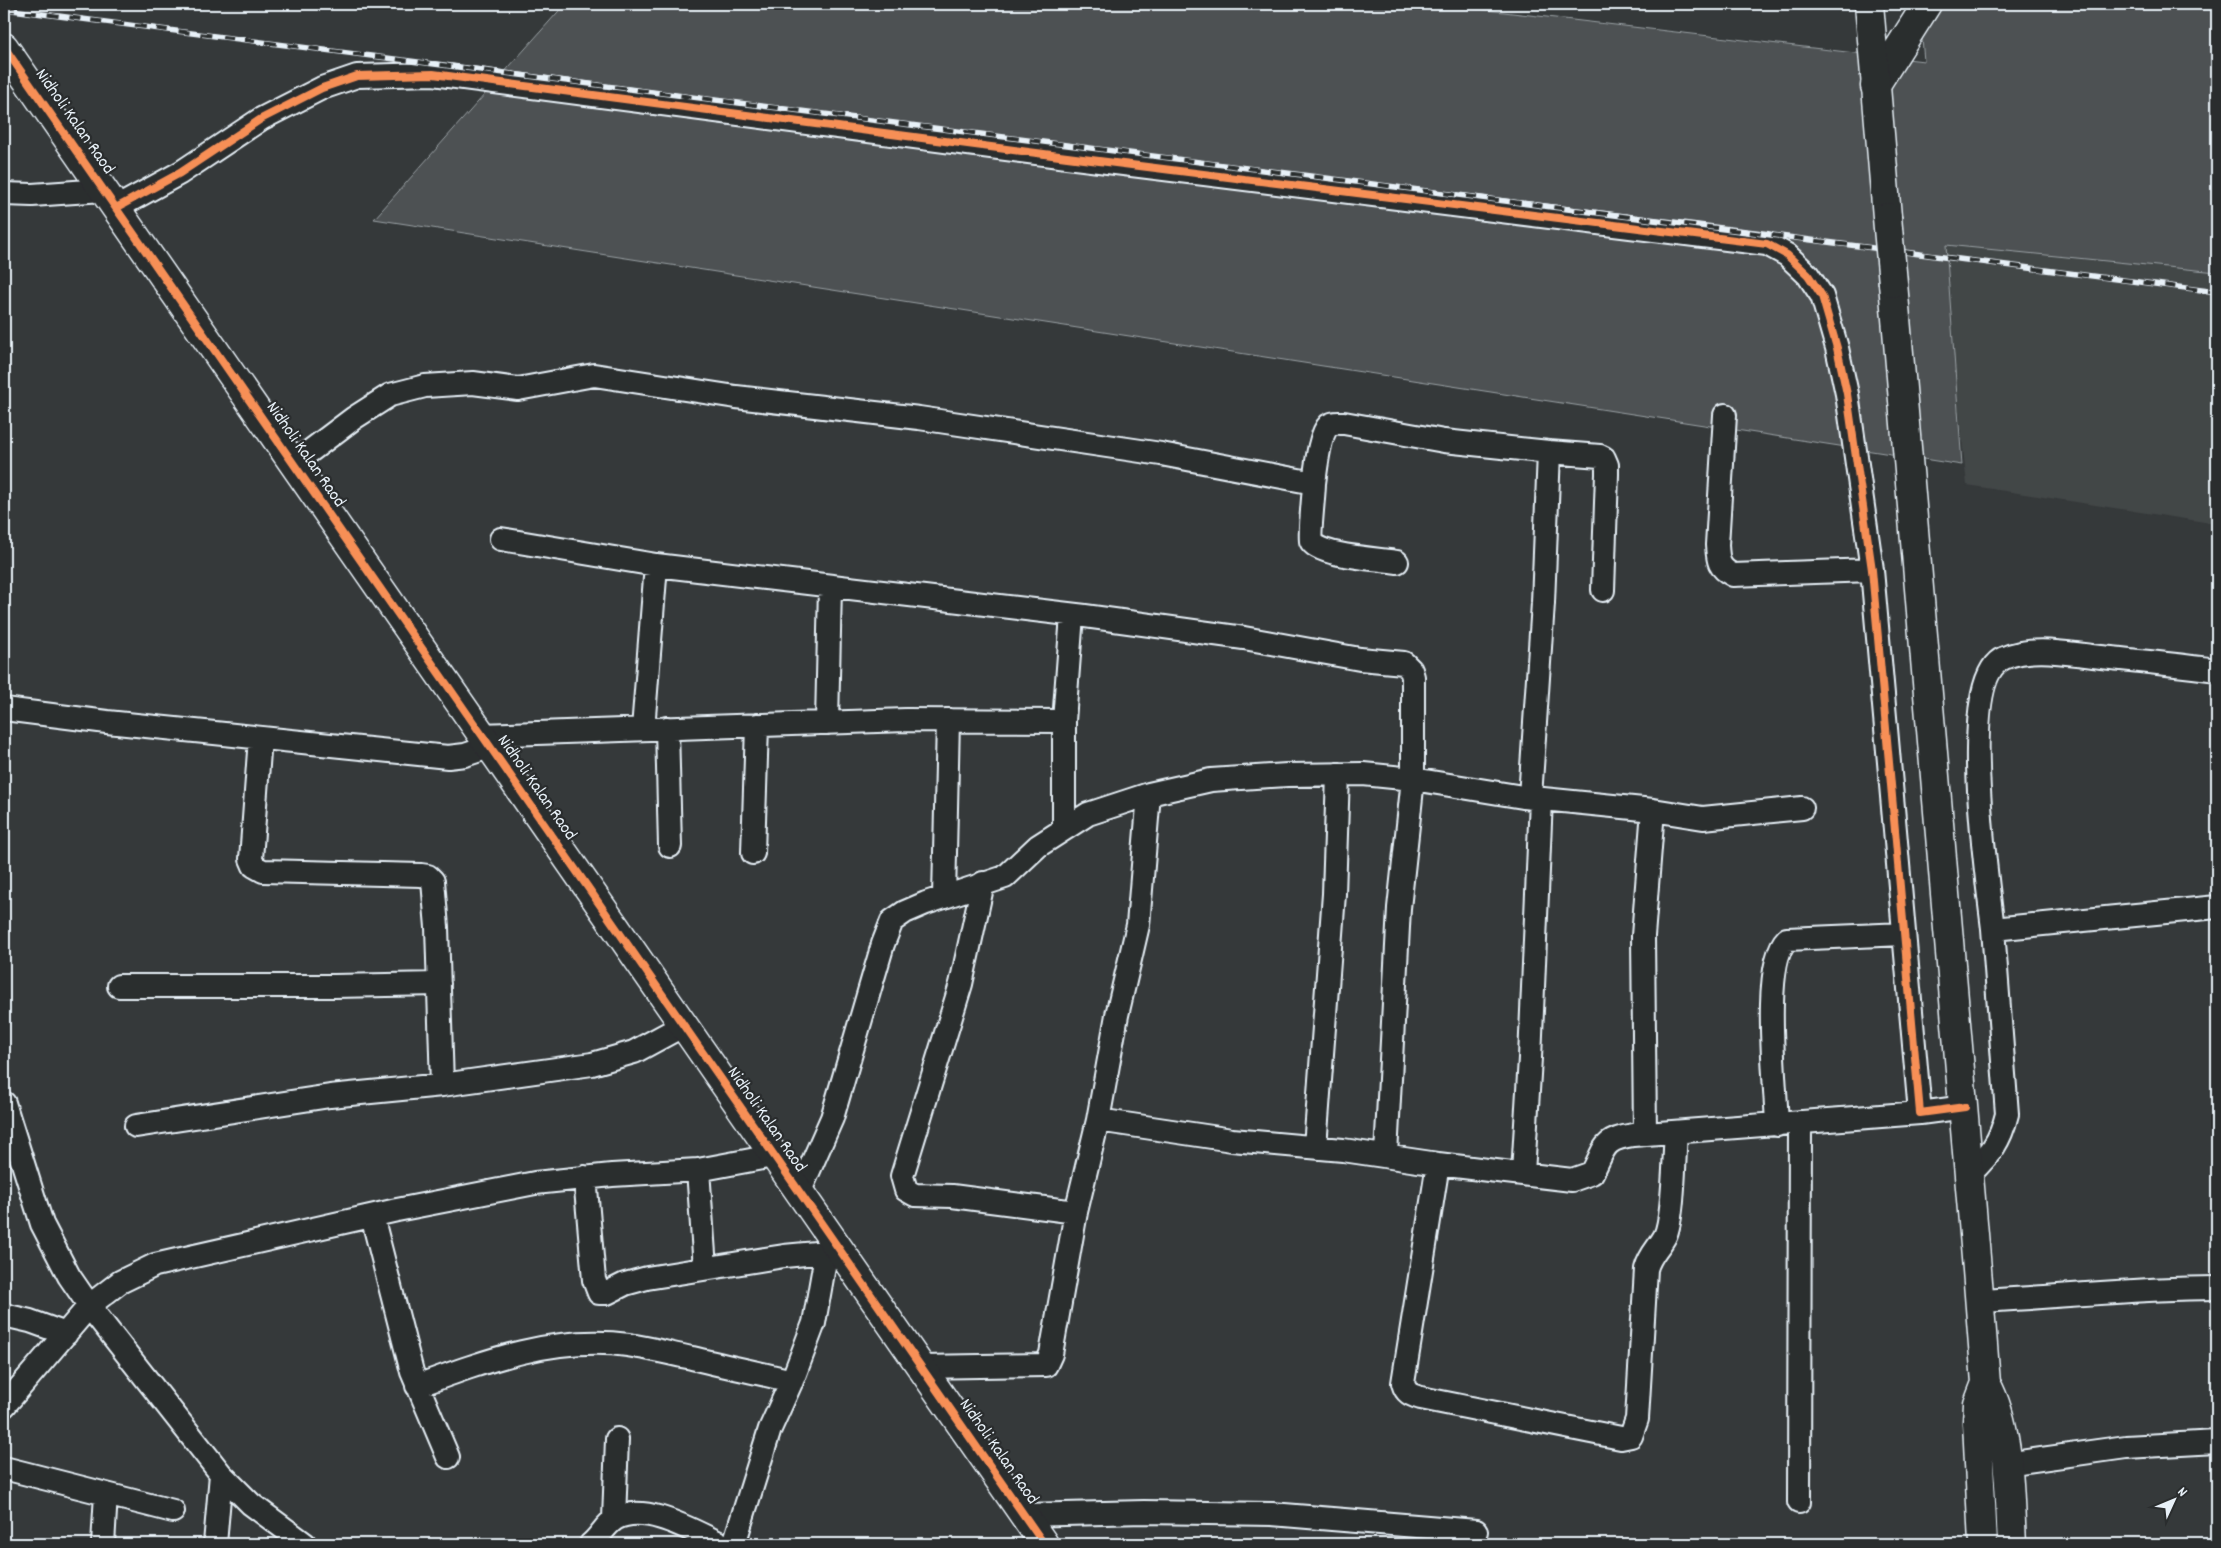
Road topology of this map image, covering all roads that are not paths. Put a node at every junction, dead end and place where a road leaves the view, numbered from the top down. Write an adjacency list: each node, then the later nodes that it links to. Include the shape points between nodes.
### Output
1 (1869, 4): 4 (main road)
2 (1927, 4): 4 (main road)
3 (4, 47): 6 (main road, Nidholi Kalan Raod)
4 (1875, 86): 47 (main road, bridge, via 1932,703)
5 (4, 194): 6 (street)
6 (109, 199): 9 (main road, Nidholi Kalan Raod); 14 (street, via 180,172 261,119 322,88 357,76 433,74 1767,244 1787,255 1808,275 1822,296 1847,394)
7 (1725, 415): 14 (street, via 1717,544 1718,563 1724,571 1733,575)
8 (1549, 452): 10 (street, via 1332,423 1322,438); 16 (street, via 1600,456 1606,461); 31 (street)
9 (293, 464): 10 (street, via 390,395 425,386 473,383 518,389 594,375 736,397 919,418 1132,450); 27 (main road, Nidholi Kalan Raod)
10 (1314, 483): 12 (street, via 1311,538 1316,547 1327,552)
11 (501, 539): 13 (street)
12 (1397, 562)
13 (656, 565): 15 (street); 25 (street)
14 (1872, 570): 41 (street)
15 (830, 586): 17 (street); 22 (street)
16 (1603, 590)
17 (1072, 615): 21 (street); 29 (street, via 1404,663 1413,678)
18 (2217, 670): 40 (street, via 2051,652 2002,658 1990,669 1980,708 1977,780)
19 (4, 708): 26 (street)
20 (948, 720): 21 (street); 22 (street); 38 (street)
21 (1064, 721): 34 (street)
22 (827, 723): 23 (street)
23 (758, 725): 24 (street); 36 (street)
24 (667, 728): 25 (street); 35 (street)
25 (643, 729): 27 (street)
26 (260, 738): 27 (street, via 448,757 465,755); 42 (street, via 251,859 254,866 263,871 428,876 434,887)
27 (485, 741): 44 (main road, Nidholi Kalan Raod)
28 (1338, 774): 29 (street); 30 (street, via 1210,780); 55 (street, via 1334,894)
29 (1413, 779): 31 (street); 56 (street, via 1399,908)
30 (1149, 794): 34 (street, via 1088,814); 49 (street, via 1138,925)
31 (1536, 798): 33 (street); 60 (street, via 1530,1058)
32 (1802, 808): 33 (street, via 1703,818)
33 (1653, 810): 54 (street, via 1643,936)
34 (1064, 828): 37 (street, via 1038,846 1005,877)
35 (670, 846)
36 (754, 853)
37 (983, 884): 38 (street); 64 (street, via 961,984 902,1176 903,1184 915,1195 952,1196)
38 (944, 896): 63 (street, via 892,921 832,1118)
39 (2217, 907): 40 (street)
40 (1993, 929): 61 (street, via 2007,1114 2002,1133 1992,1151)
41 (1904, 934): 48 (street); 51 (street, via 1787,939 1781,946 1772,996)
42 (439, 984): 43 (street); 45 (street)
43 (118, 986)
44 (682, 1026): 45 (street, via 634,1052 592,1064); 57 (main road, Nidholi Kalan Raod)
45 (442, 1085): 52 (street, via 330,1096)
46 (4, 1103): 70 (street, via 42,1224 69,1276)
47 (1965, 1107): 48 (street); 61 (main road)
48 (1920, 1112): 50 (street)
49 (1098, 1120): 55 (street, via 1232,1140); 64 (street)
50 (1800, 1122): 51 (street); 85 (street)
51 (1778, 1124): 53 (street)
52 (136, 1126)
53 (1676, 1132): 54 (street); 58 (street, via 1669,1218 1665,1236 1649,1257 1646,1270 1637,1419 1631,1436 1621,1438 1421,1398 1405,1390 1403,1383)
54 (1645, 1134): 60 (street, via 1614,1138 1604,1146 1592,1173 1584,1177 1572,1180)
55 (1315, 1147): 56 (street)
56 (1386, 1155): 58 (street)
57 (773, 1156): 59 (street); 63 (main road, Nidholi Kalan Raod)
58 (1438, 1164): 60 (street)
59 (698, 1170): 62 (street); 67 (street)
60 (1523, 1174)
61 (1970, 1174): 69 (main road)
62 (585, 1177): 65 (street, via 535,1183); 67 (street, via 594,1280 599,1293 610,1292 634,1280)
63 (799, 1193): 66 (main road, Nidholi Kalan Raod)
64 (1076, 1212): 73 (street, via 1051,1354 1046,1365)
65 (372, 1216): 70 (street, via 155,1265 120,1282); 76 (street)
66 (828, 1244): 67 (street); 73 (main road, Nidholi Kalan Raod); 74 (street, via 814,1323)
67 (705, 1268)
68 (2217, 1288): 69 (street, via 2170,1288)
69 (1979, 1301): 75 (main road)
70 (90, 1305): 72 (street); 83 (street)
71 (4, 1315): 72 (street)
72 (66, 1334): 77 (street)
73 (920, 1367): 87 (main road, Nidholi Kalan Raod)
74 (792, 1381): 76 (street, via 660,1351 595,1343 497,1357); 95 (street, via 770,1429)
75 (1986, 1382): 81 (main road, via 1996,1400 2002,1424); 97 (main road, via 1978,1404 1977,1422)
76 (417, 1386): 80 (street)
77 (4, 1406)
78 (617, 1439): 88 (street)
79 (2217, 1442): 81 (street, via 2126,1446)
80 (448, 1457)
81 (2006, 1464): 98 (main road)
82 (4, 1468): 84 (street)
83 (221, 1474): 91 (street); 92 (street, via 252,1504)
84 (106, 1494): 86 (street); 90 (street)
85 (1799, 1502)
86 (173, 1510)
87 (1024, 1515): 89 (street, via 1144,1512 1272,1514); 96 (main road, Nidholi Kalan Raod)
88 (614, 1520): 93 (street); 94 (street, via 629,1514 643,1514 674,1522)
89 (1476, 1531)
90 (103, 1544)
91 (215, 1544)
92 (305, 1544)
93 (591, 1544)
94 (721, 1544)
95 (734, 1544)
96 (1044, 1544)
97 (1983, 1544)
98 (2012, 1544)

